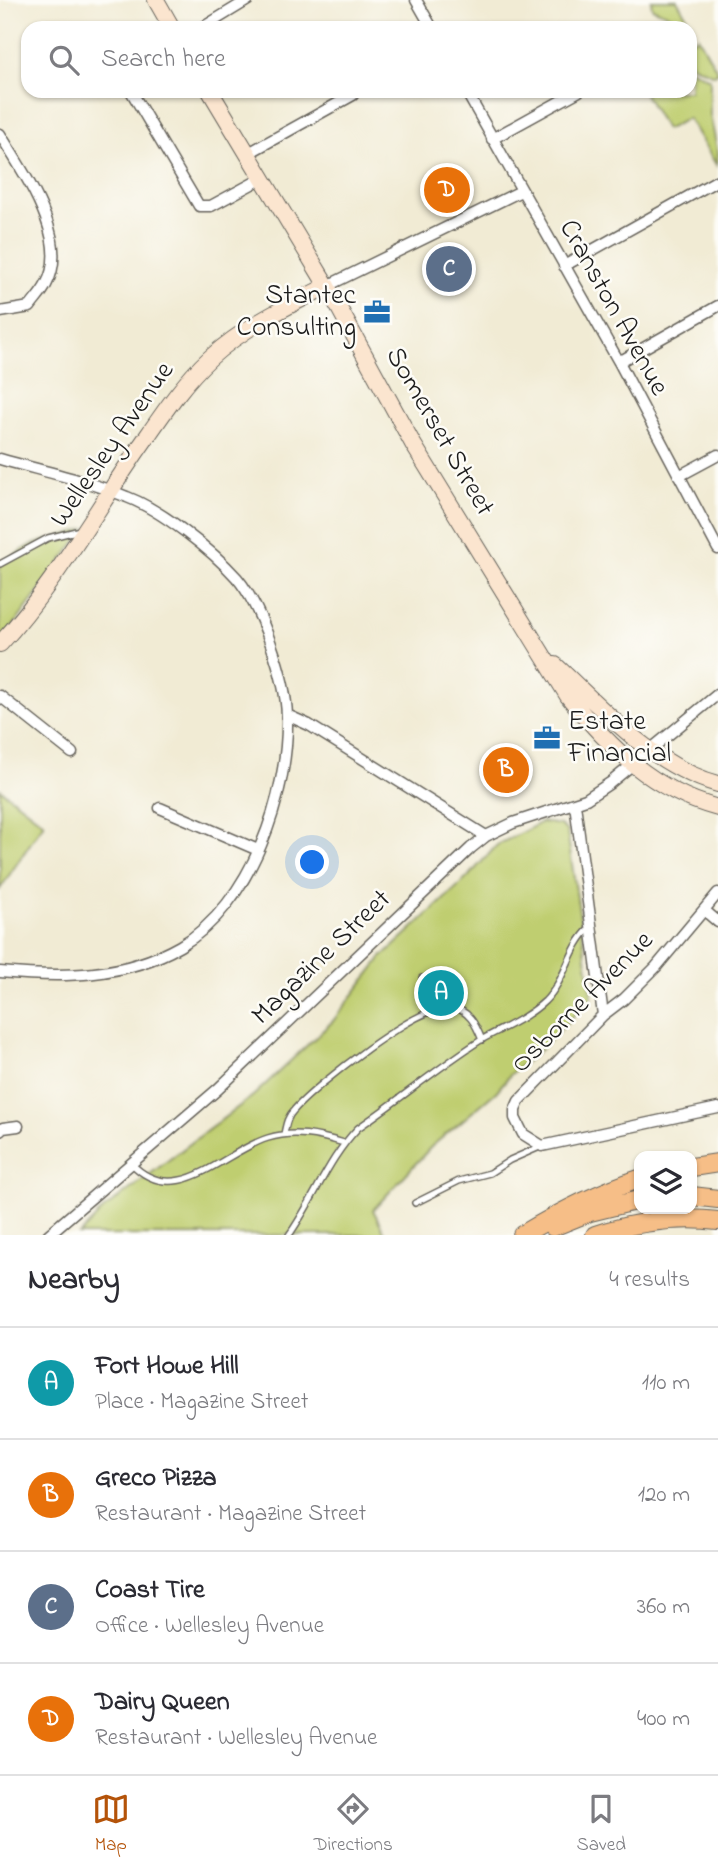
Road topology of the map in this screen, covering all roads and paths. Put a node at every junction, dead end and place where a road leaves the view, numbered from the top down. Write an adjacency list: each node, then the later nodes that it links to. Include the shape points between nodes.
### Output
1 (156, 0): 4 (main road)
2 (248, 0): 5 (street)
3 (416, 0): 6 (street)
4 (169, 21)
5 (214, 21)
6 (428, 21)
7 (135, 98): 15 (street, via 199,205 211,206)
8 (214, 98): 14 (main road, Somerset Street)
9 (348, 98): 14 (street)
10 (470, 98): 13 (street, Cranston Avenue)
11 (566, 98): 13 (street)
12 (0, 134): 21 (street, via 52,229 53,256 48,284 30,307)
13 (492, 139): 17 (street, Cranston Avenue)
14 (247, 155): 15 (main road, Somerset Street)
15 (261, 179): 19 (main road, Somerset Street)
16 (718, 180): 18 (street)
17 (521, 191): 18 (street, Cranston Avenue); 19 (street, Wellesley Avenue)
18 (564, 266): 22 (street, Cranston Avenue)
19 (327, 286): 26 (main road, Wellesley Avenue, via 252,326 208,360 167,407); 31 (main road, Somerset Street, via 413,444)
20 (718, 306): 22 (street)
21 (0, 312)
22 (619, 362): 25 (street, Cranston Avenue)
23 (718, 455): 25 (street)
24 (0, 459): 26 (street)
25 (679, 476): 28 (street, Cranston Avenue)
26 (109, 490): 27 (main road, Wellesley Avenue); 34 (street, via 160,514 239,580 268,637)
27 (85, 529): 29 (lane, via 48,538); 30 (main road, Wellesley Avenue, via 43,594)
28 (718, 548)
29 (0, 564)
30 (0, 644)
31 (541, 652): 35 (main road, Somerset Street); 37 (main road, Somerset Street, via 592,727)
32 (718, 694): 35 (street, Magazine Street)
33 (0, 696): 36 (street)
34 (287, 715): 42 (street); 43 (street, via 282,779)
35 (649, 750): 37 (street, Magazine Street); 38 (main road, Somerset Street)
36 (72, 753)
37 (631, 765): 39 (street, Magazine Street); 41 (main road, Somerset Street, via 679,795)
38 (718, 784)
39 (575, 804): 42 (street, Magazine Street, via 525,818); 47 (street)
40 (160, 808): 43 (street)
41 (718, 808)
42 (486, 836): 59 (street, Magazine Street, via 218,1089)
43 (258, 850): 48 (street, via 234,895 212,921 166,954 90,975)
44 (718, 893): 45 (street, Osborne Avenue)
45 (704, 909): 46 (street); 51 (street, Osborne Avenue, via 656,967)
46 (718, 922)
47 (593, 925): 51 (street); 52 (lane, via 582,936 548,998 527,1016)
48 (0, 972)
49 (422, 978): 50 (lane)
50 (428, 1011): 52 (lane, via 461,1010 476,1024); 56 (lane, via 316,1088 292,1111)
51 (603, 1015): 58 (street, Osborne Avenue, via 519,1101 515,1118 523,1134)
52 (482, 1040): 57 (lane, via 358,1128)
53 (718, 1108): 58 (street)
54 (18, 1126): 55 (street)
55 (0, 1131)
56 (284, 1134): 57 (lane); 59 (lane, via 246,1146 204,1173 178,1180 149,1178)
57 (344, 1143): 69 (lane)
58 (542, 1146): 66 (lane)
59 (131, 1163): 68 (street, Magazine Street)
60 (718, 1163): 61 (main road)
61 (697, 1166)
62 (634, 1181): 70 (main road, via 568,1208)
63 (697, 1197): 64 (main road)
64 (718, 1199)
65 (634, 1201): 71 (main road, via 590,1212)
66 (415, 1203)
67 (718, 1221): 72 (main road, via 643,1222)
68 (48, 1235)
69 (289, 1235)
70 (522, 1235)
71 (535, 1235)
72 (594, 1235)

